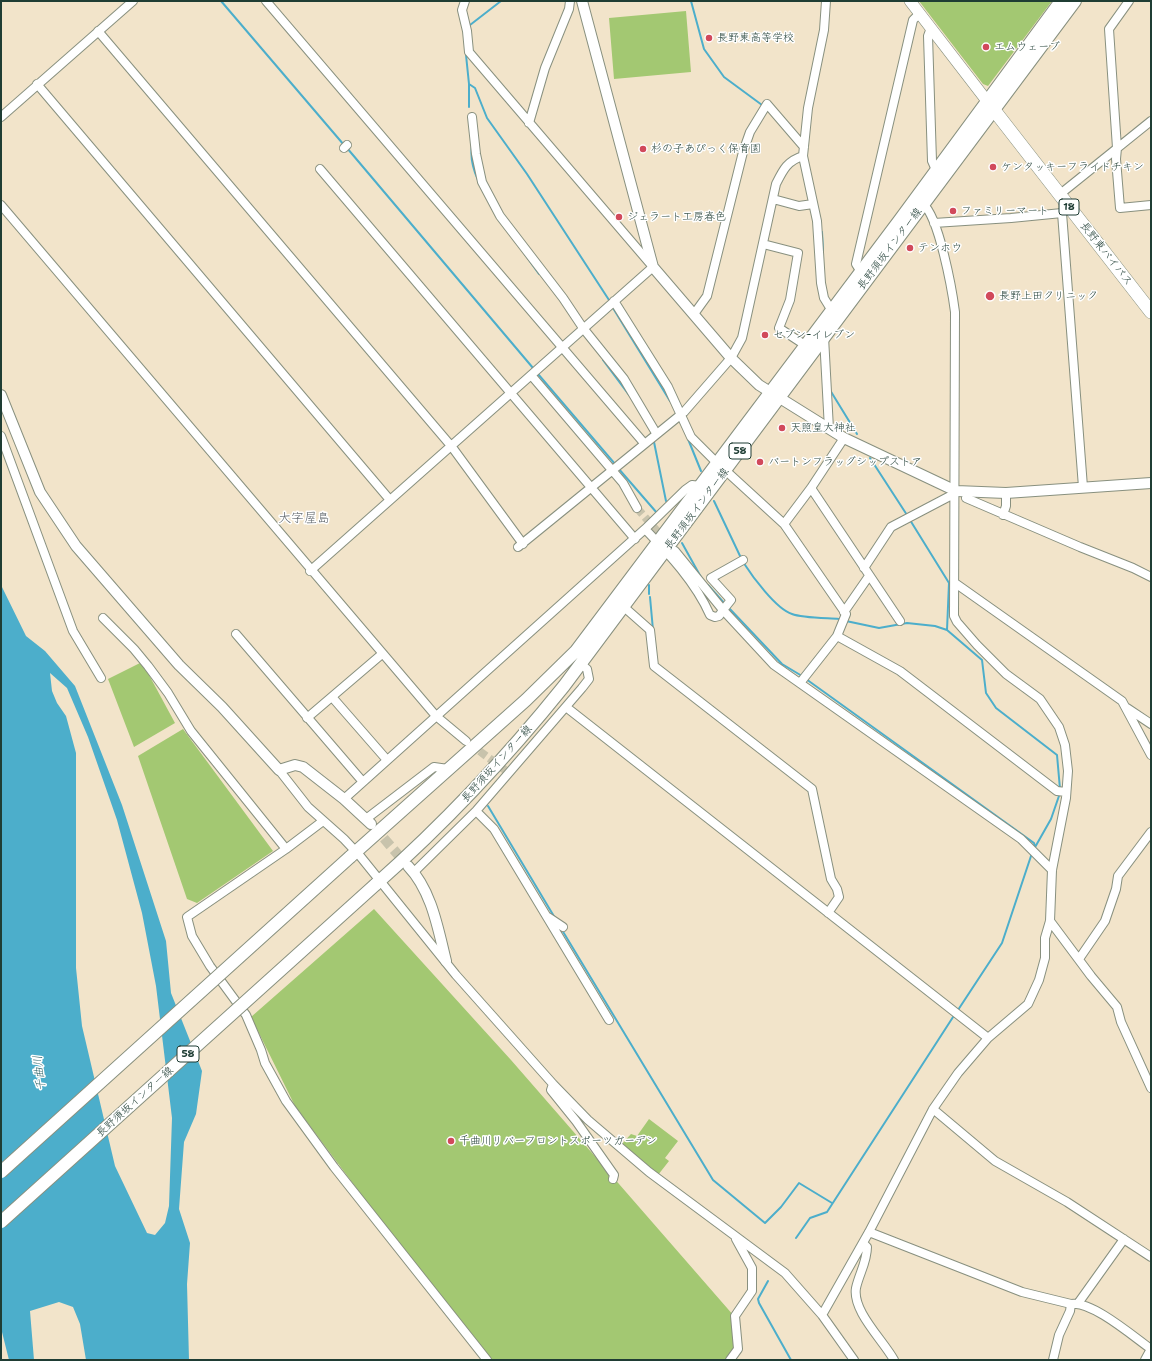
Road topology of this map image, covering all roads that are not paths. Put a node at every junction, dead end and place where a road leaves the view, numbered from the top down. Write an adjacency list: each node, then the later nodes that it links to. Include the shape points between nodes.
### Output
1 (133, 1): 13 (street)
2 (266, 1): 43 (street)
3 (466, 1): 19 (street, via 462,10 468,31 469,52)
4 (570, 1): 19 (street, via 545,68)
5 (582, 1): 34 (street)
6 (826, 1): 20 (street, via 824,30 808,108)
7 (910, 1): 11 (main road)
8 (1061, 1): 15 (main road, 長野須坂インター線 / 58)
9 (1075, 1): 15 (main road, 長野須坂インター線 / 58)
10 (1130, 1): 21 (street, via 1109,29)
11 (920, 13): 12 (main road); 35 (street, via 913,20 856,264)
12 (931, 28): 15 (main road); 24 (street, via 928,36 932,161)
13 (98, 31): 14 (street); 55 (street)
14 (37, 84): 16 (street); 66 (street)
15 (990, 106): 24 (main road, 長野須坂インター線 / 58); 25 (highway, 長野東バイパス / 18); 28 (main road, 長野須坂インター線 / 58)
16 (1, 117)
17 (472, 117): 40 (street, via 482,182 500,216)
18 (1151, 121): 21 (street)
19 (529, 123): 34 (street)
20 (804, 147): 22 (street); 39 (street, via 767,104 750,132 740,162 707,296)
21 (1118, 148): 25 (street); 29 (street, via 1116,159 1120,208)
22 (803, 156): 26 (street, via 792,159 784,168 776,184); 27 (street)
23 (320, 169): 46 (street)
24 (936, 170): 35 (main road, 長野須坂インター線 / 58)
25 (1059, 195): 31 (highway, 長野東バイパス / 18)
26 (773, 199): 27 (street, via 799,206); 33 (street)
27 (813, 204): 37 (street, via 819,240 821,283 824,298)
28 (923, 204): 32 (street, via 930,211); 41 (main road, 長野須坂インター線 / 58)
29 (1151, 205)
30 (1, 206): 75 (street)
31 (1065, 210): 32 (street, via 1011,218); 38 (highway, 長野東バイパス / 18); 60 (street)
32 (934, 223): 63 (street, via 950,279 956,312)
33 (763, 244): 42 (street, via 798,253 790,300 779,328); 44 (street, via 742,338)
34 (653, 267): 36 (street); 39 (street)
35 (861, 272): 37 (main road, 長野須坂インター線 / 58)
36 (614, 301): 40 (street); 49 (street, via 668,388)
37 (832, 311): 42 (main road, 長野須坂インター線 / 58)
38 (1151, 312)
39 (694, 314): 44 (street)
40 (583, 328): 43 (street); 51 (street, via 624,379)
41 (824, 337): 48 (main road, 長野須坂インター線 / 58); 50 (street)
42 (805, 345): 48 (main road, 長野須坂インター線 / 58)
43 (562, 347): 45 (street); 54 (street)
44 (731, 358): 48 (street, via 759,385); 49 (street)
45 (530, 375): 46 (street); 57 (street)
46 (510, 393): 55 (street); 62 (street)
47 (1, 395): 100 (street, via 40,492 76,546 179,665 222,707)
48 (775, 395): 50 (street); 56 (main road, 長野須坂インター線 / 58)
49 (680, 414): 51 (street); 56 (street, via 691,437)
50 (829, 429): 53 (street)
51 (656, 433): 54 (street)
52 (1, 436): 88 (street, via 73,631)
53 (844, 438): 61 (street); 63 (street)
54 (644, 443): 57 (street)
55 (452, 447): 62 (street, via 521,546); 66 (street)
56 (721, 467): 59 (main road, 長野須坂インター線 / 58); 69 (street); 72 (main road, 長野須坂インター線 / 58)
57 (616, 468): 62 (street); 67 (street)
58 (1151, 484): 60 (street)
59 (700, 486): 70 (street, via 692,485); 72 (main road, 長野須坂インター線 / 58)
60 (1083, 487): 64 (street)
61 (811, 488): 69 (street); 74 (street)
62 (591, 489): 71 (street)
63 (953, 493): 64 (street); 74 (street, via 891,527); 78 (street)
64 (1006, 493): 68 (street)
65 (966, 498): 68 (street)
66 (390, 500): 75 (street)
67 (637, 508)
68 (1003, 515): 77 (street)
69 (784, 524): 81 (street)
70 (645, 529): 71 (street); 72 (street)
71 (635, 538): 93 (street)
72 (666, 548): 79 (main road, 長野須坂インター線 / 58); 80 (street); 80 (street, via 703,600 710,615 715,618); 99 (main road, 長野須坂インター線 / 58, via 576,651)
73 (742, 560): 80 (street, via 711,578 731,600)
74 (864, 568): 76 (street)
75 (310, 571): 86 (street)
76 (869, 576): 81 (street); 83 (street)
77 (1151, 577)
78 (954, 583): 91 (street, via 1122,701); 102 (street, via 954,616 957,622 1006,674 1040,699 1059,727 1065,745 1067,764)
79 (624, 607): 87 (main road, 長野須坂インター線 / 58); 113 (street, via 650,630 654,666 812,789 830,879 839,897)
80 (726, 607): 89 (street, via 774,665)
81 (844, 612): 85 (street, via 846,614)
82 (103, 618): 108 (street, via 134,648 168,693 191,731)
83 (900, 621)
84 (236, 634): 94 (street)
85 (837, 636): 89 (street); 102 (street, via 900,672)
86 (382, 654): 90 (street); 93 (street)
87 (581, 664): 92 (street, via 588,669 589,679); 112 (main road, 長野須坂インター線 / 58, via 531,727 489,773 449,816)
88 (101, 678)
89 (803, 679): 111 (street, via 1021,839)
90 (332, 697): 94 (street); 98 (street)
91 (1125, 706): 95 (street); 97 (street)
92 (566, 707): 104 (street); 113 (street)
93 (436, 716): 96 (street); 98 (street)
94 (307, 718): 101 (street)
95 (1151, 724)
96 (466, 741)
97 (1151, 755)
98 (387, 760): 101 (street)
99 (448, 769): 106 (street, via 434,767); 109 (main road, 長野須坂インター線 / 58)
100 (279, 770): 103 (street, via 295,765 303,767); 105 (street, via 308,807)
101 (363, 782): 103 (street)
102 (1062, 792): 111 (street)
103 (344, 799): 106 (street)
104 (476, 811): 110 (street); 114 (street, via 494,829)
105 (323, 821): 108 (street); 109 (street, via 344,839)
106 (368, 821)
107 (1151, 832): 117 (street, via 1118,876 1105,921)
108 (286, 849): 135 (street, via 187,917 192,936 210,966 246,1015 262,1050 264,1064 286,1101 334,1167)
109 (353, 854): 112 (street); 124 (main road, 長野須坂インター線 / 58, bridge)
110 (411, 869): 118 (street, via 428,898)
111 (1052, 870): 115 (street)
112 (378, 883): 118 (street); 126 (main road, 長野須坂インター線 / 58, bridge)
113 (828, 912): 120 (street)
114 (546, 915): 116 (street); 119 (street)
115 (1050, 921): 117 (street); 120 (street, via 1045,938 1043,968 1034,994 1028,1004)
116 (563, 927)
117 (1079, 959): 122 (street, via 1117,1007 1121,1022)
118 (446, 961): 121 (street)
119 (609, 1020)
120 (988, 1038): 123 (street, via 958,1073)
121 (553, 1084): 125 (street, via 551,1090 588,1137 614,1175); 128 (street, via 588,1120 649,1172)
122 (1151, 1088)
123 (933, 1109): 127 (street); 129 (street, via 995,1161 1067,1202)
124 (1, 1172)
125 (613, 1179)
126 (1, 1222)
127 (869, 1232): 130 (street); 132 (street, via 1022,1292)
128 (735, 1236): 133 (street, via 786,1273); 136 (street, via 752,1268 752,1291 735,1316 738,1349)
129 (1124, 1239): 131 (street); 132 (street)
130 (863, 1243): 133 (street); 138 (street, via 867,1247 867,1256 856,1289 856,1302)
131 (1151, 1258)
132 (1075, 1303): 134 (street, via 1113,1321); 139 (street, via 1059,1335)
133 (822, 1315): 137 (street)
134 (1151, 1349): 140 (street)
135 (487, 1360)
136 (730, 1360)
137 (854, 1360)
138 (894, 1360)
139 (1053, 1360)
140 (1145, 1360)

